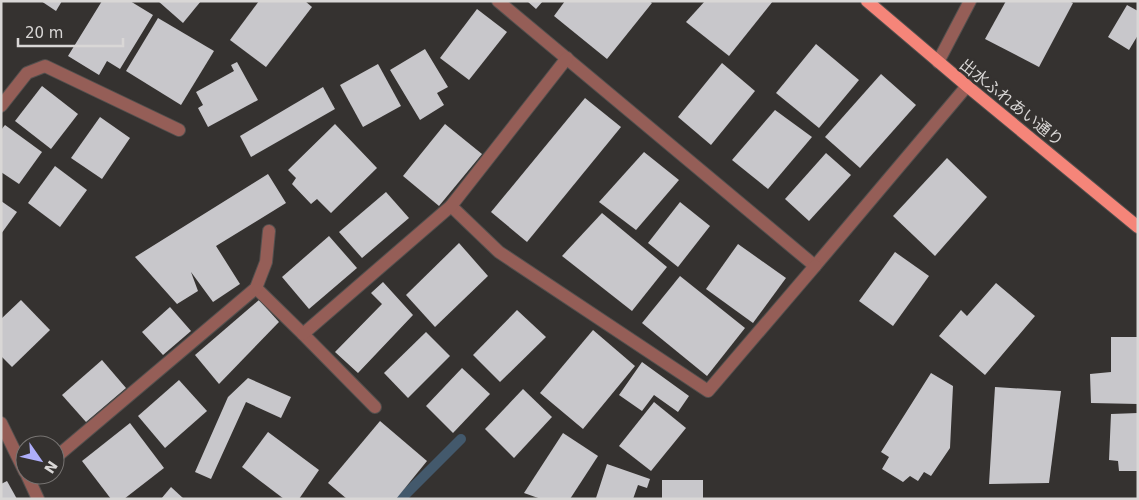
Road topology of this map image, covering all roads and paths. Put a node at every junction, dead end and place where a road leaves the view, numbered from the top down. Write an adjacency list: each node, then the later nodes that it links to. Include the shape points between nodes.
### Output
1 (498, 1): 4 (street)
2 (866, 1): 5 (main road, 出水ふれあい通り)
3 (970, 1): 5 (street)
4 (567, 58): 9 (street); 12 (street)
5 (938, 62): 6 (main road, 出水ふれあい通り)
6 (967, 86): 10 (main road, 出水ふれあい通り); 12 (street)
7 (1, 106): 8 (street, via 27,73 46,66)
8 (179, 130)
9 (451, 206): 12 (street, via 499,252 708,391); 14 (street)
10 (1136, 224)
11 (269, 231): 13 (street, via 266,262)
12 (815, 266)
13 (256, 288): 14 (street); 18 (street)
14 (303, 334): 15 (street)
15 (374, 407)
16 (1, 423): 17 (street)
17 (15, 450)
18 (65, 450)
19 (33, 485): 20 (street)
20 (38, 499)

